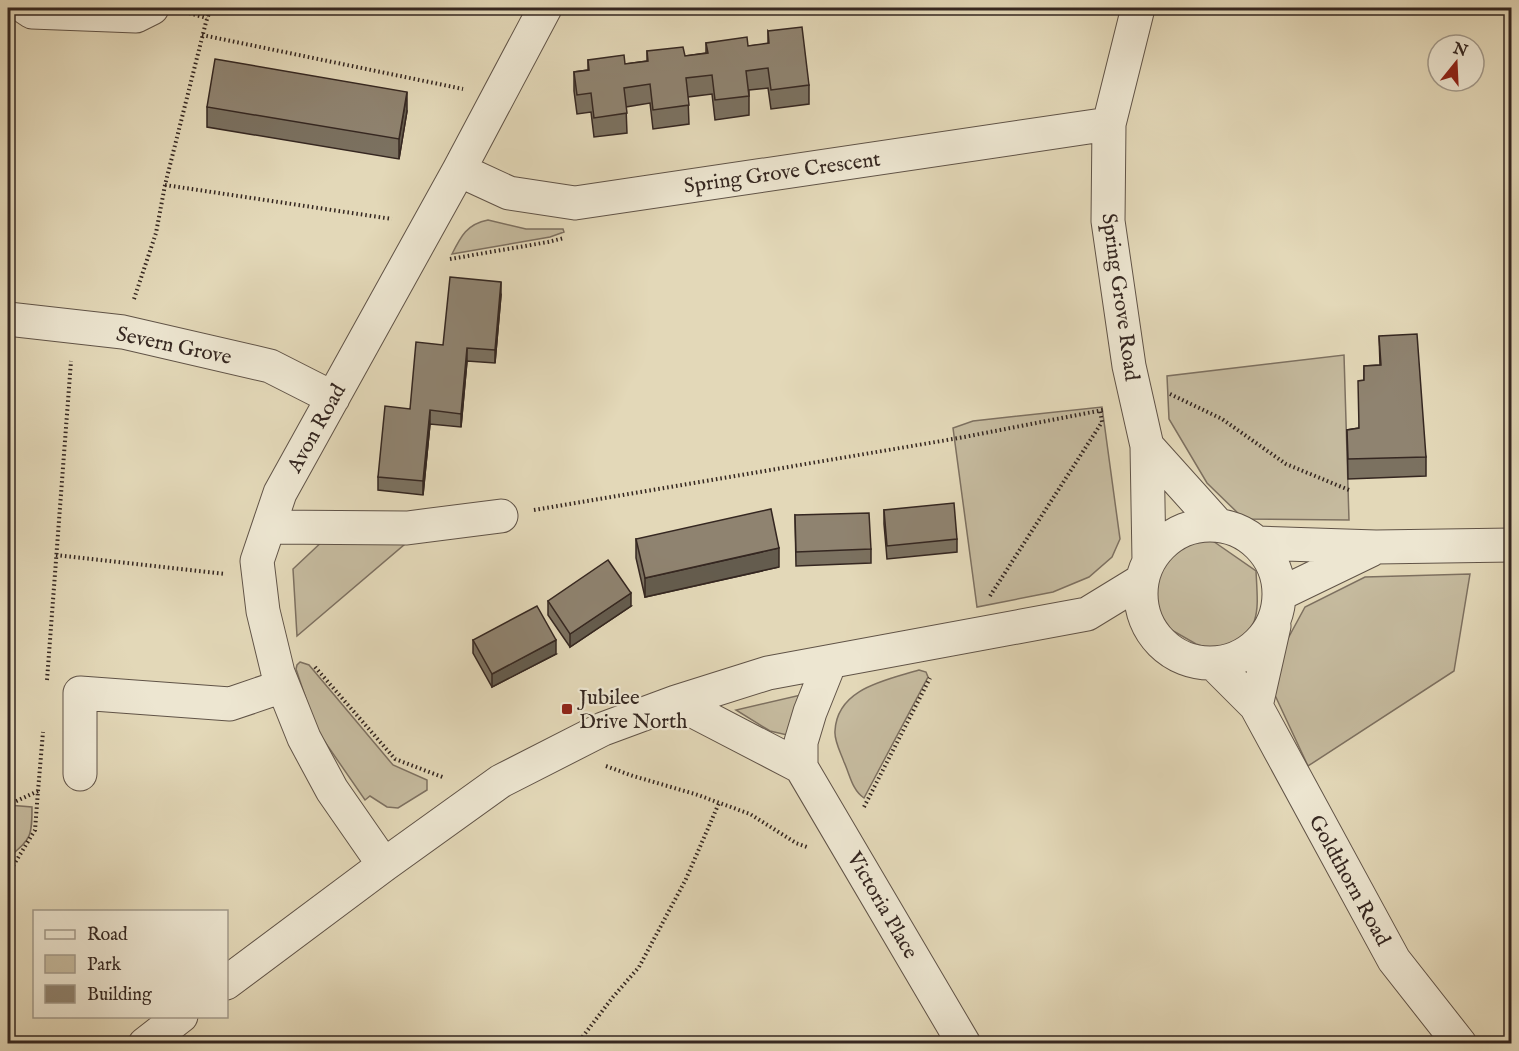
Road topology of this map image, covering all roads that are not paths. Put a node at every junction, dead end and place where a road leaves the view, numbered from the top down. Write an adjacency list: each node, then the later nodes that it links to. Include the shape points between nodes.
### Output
1 (26, 8): 2 (street, via 32,12 136,16)
2 (152, 8)
3 (545, 8): 6 (street, Avon Road)
4 (1138, 8): 5 (street, Spring Grove Road)
5 (1109, 124): 6 (street, Spring Grove Crescent, via 574,203 509,193); 9 (street, Spring Grove Road, via 1108,221 1129,366)
6 (459, 170): 8 (street, Avon Road)
7 (8, 319): 8 (street, Severn Grove, via 123,332 270,366)
8 (333, 398): 12 (street, Avon Road, via 280,493)
9 (1147, 446): 11 (street, Spring Grove Road); 16 (street, Spring Grove Road)
10 (501, 516): 12 (street, via 407,528)
11 (1218, 525): 13 (street, via 1239,531); 16 (street, via 1198,525 1179,532 1162,544)
12 (269, 526): 22 (street, Avon Road, via 257,561 263,610)
13 (1257, 543): 15 (street); 17 (street, via 1277,575)
14 (1512, 545): 15 (street)
15 (1376, 548): 17 (street)
16 (1145, 571): 18 (street); 19 (street, via 1142,607)
17 (1278, 605): 21 (street, via 1267,634 1253,650); 24 (street)
18 (1087, 614): 19 (street); 20 (street)
19 (1150, 630): 21 (street, via 1178,656 1195,663)
20 (830, 662): 23 (street, via 768,673); 25 (street, via 801,742)
21 (1214, 664): 24 (street, Goldthorn Road)
22 (283, 686): 26 (street, via 230,704 80,693); 27 (street, Avon Road, via 304,738 332,790)
23 (676, 702): 25 (street); 27 (street, via 603,729 501,781)
24 (1256, 706): 32 (street, Goldthorn Road, via 1394,960)
25 (801, 767): 31 (street, Victoria Place)
26 (80, 774)
27 (384, 865): 28 (street)
28 (228, 981)
29 (180, 1018): 30 (street)
30 (145, 1044)
31 (964, 1044)
32 (1460, 1044)

